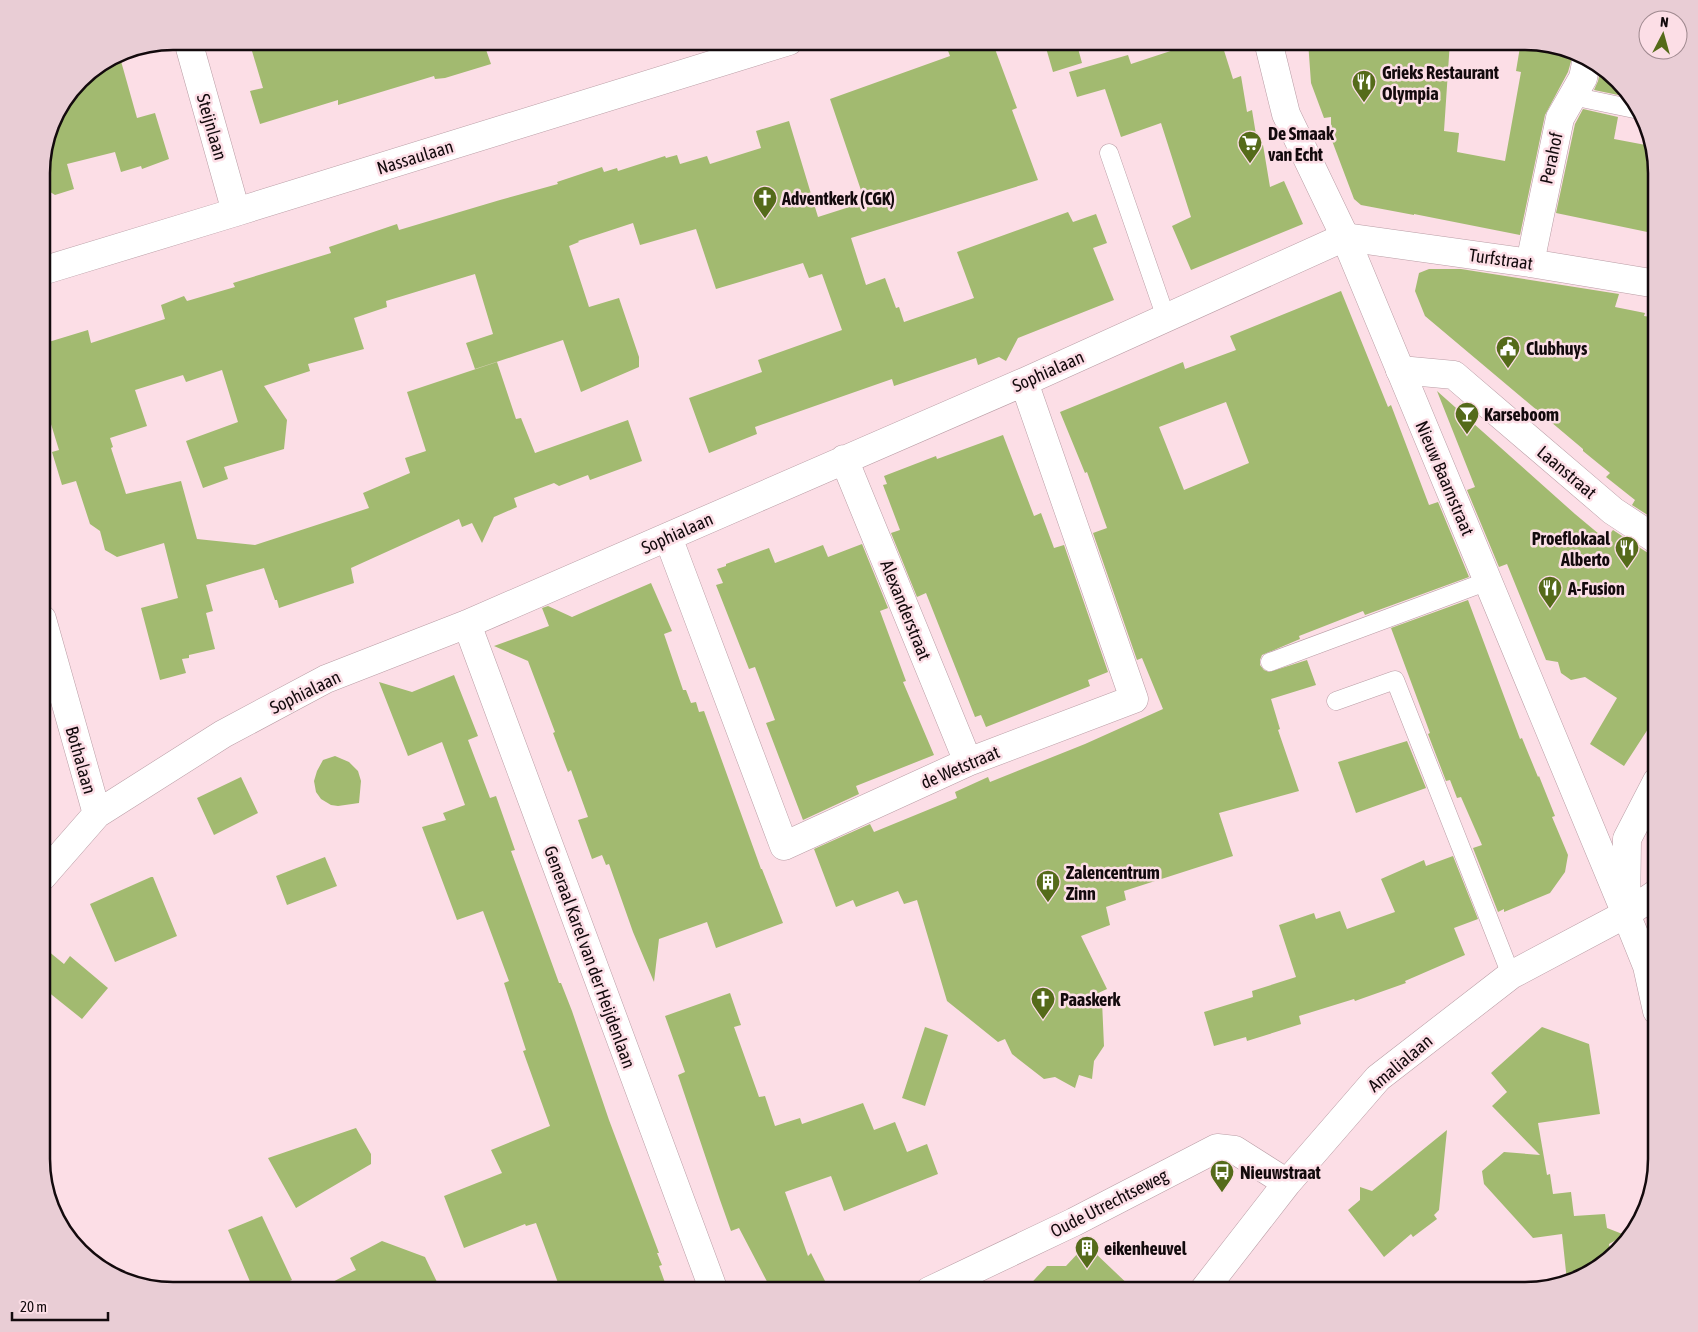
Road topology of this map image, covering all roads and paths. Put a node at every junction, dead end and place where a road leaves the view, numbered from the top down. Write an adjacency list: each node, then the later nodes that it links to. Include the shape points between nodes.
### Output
1 (191, 50): 8 (street, Steijnlaan)
2 (742, 50): 8 (street, Nassaulaan)
3 (1270, 50): 9 (street, Nieuw Baarnstraat, via 1286,114)
4 (1585, 66): 5 (street, Perahof, via 1583,78)
5 (1572, 96): 6 (lane); 10 (street, Perahof, via 1560,118)
6 (1629, 108)
7 (1109, 153): 13 (lane)
8 (236, 212): 11 (street, Nassaulaan)
9 (1345, 237): 10 (street, Turfstraat); 13 (street, Sophialaan); 14 (street, Nieuw Baarnstraat)
10 (1530, 263): 12 (street, Turfstraat)
11 (50, 269)
12 (1648, 283)
13 (1166, 318): 15 (street, Sophialaan)
14 (1400, 370): 17 (street, Laanstraat, via 1454,375 1613,511); 19 (street, Nieuw Baarnstraat)
15 (1024, 382): 16 (street, Sophialaan); 24 (street, de Wetstraat, via 1134,700)
16 (844, 459): 18 (street, Sophialaan); 24 (street, Alexanderstraat)
17 (1648, 534)
18 (668, 537): 20 (street, Sophialaan); 24 (street, de Wetstraat, via 784,846)
19 (1488, 581): 22 (lane); 29 (street, Nieuw Baarnstraat)
20 (467, 624): 26 (street, Sophialaan, via 326,680 223,734); 33 (street, Generaal Karel van der Heijdenlaan)
21 (50, 647): 26 (street, Bothalaan)
22 (1270, 662)
23 (1336, 701): 31 (lane, via 1395,680)
24 (968, 762)
25 (1648, 798): 29 (street, via 1627,839)
26 (97, 814): 27 (street, Sophialaan)
27 (50, 868)
28 (1648, 899): 29 (street, Amalialaan)
29 (1626, 914): 30 (street, Nieuw Baarnstraat); 31 (street, Amalialaan)
30 (1648, 957)
31 (1511, 975): 32 (street, Amalialaan, via 1378,1078)
32 (1287, 1183): 34 (street, Oude Utrechtseweg, via 1235,1150 1217,1148); 35 (street, Amalialaan)
33 (711, 1282)
34 (948, 1282)
35 (1210, 1282)

